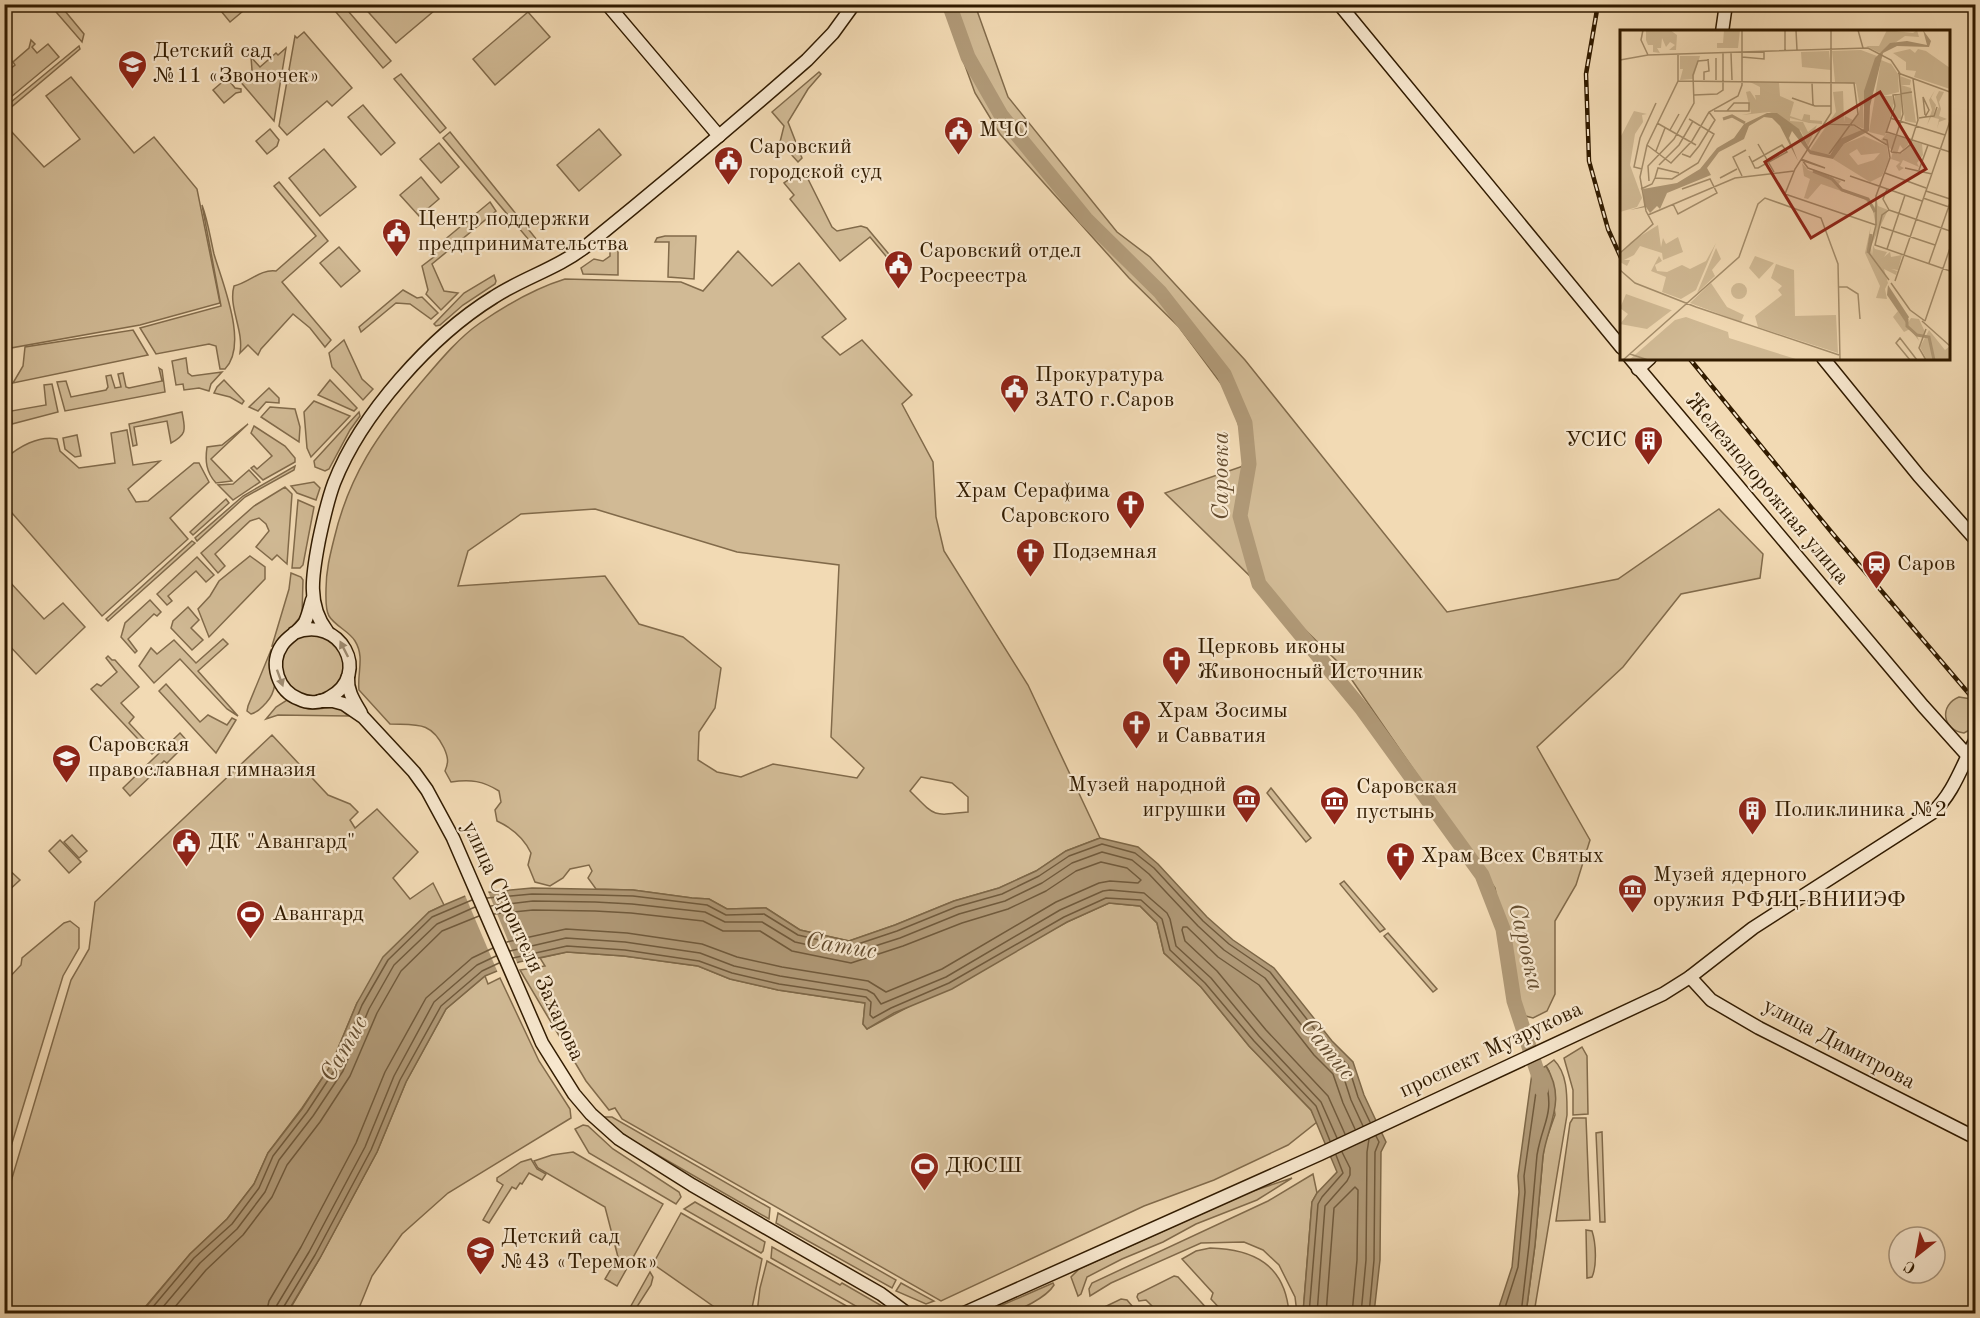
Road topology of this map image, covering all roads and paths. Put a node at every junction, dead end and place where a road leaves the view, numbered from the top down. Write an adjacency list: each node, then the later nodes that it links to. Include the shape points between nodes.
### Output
1 (607, 4): 6 (street)
2 (854, 4): 6 (street, via 807,60)
3 (1340, 4): 7 (street)
4 (1726, 4): 5 (street)
5 (1722, 30)
6 (719, 136): 11 (street, via 570,258 493,297 468,315 408,371 373,414 334,482 316,554)
7 (1620, 346)
8 (1825, 360): 10 (street)
9 (1634, 364): 18 (street, Железнодорожная улица)
10 (1976, 540)
11 (313, 596): 12 (street, via 317,619); 13 (street, via 304,622)
12 (327, 631): 13 (street, via 310,629); 14 (street, one-way to 12, via 347,652)
13 (294, 633): 15 (street, one-way to 15, via 278,653 278,678 293,696 308,702)
14 (348, 674): 15 (street, via 338,692); 16 (street, улица Строителя Захарова, via 348,689)
15 (320, 701): 16 (street, улица Строителя Захарова, via 344,704)
16 (363, 717): 21 (street, улица Строителя Захарова, via 414,772 450,830 542,1042 591,1114 619,1139 881,1293)
17 (1976, 739): 18 (street, проспект Музрукова)
18 (1967, 755): 19 (street, проспект Музрукова, via 1951,789 1932,813 1753,928)
19 (1690, 977): 20 (street, улица Димитрова, via 1711,1000 1759,1028); 22 (street, проспект Музрукова, via 1663,994 1320,1154)
20 (1976, 1138)
21 (908, 1314)
22 (962, 1314)

